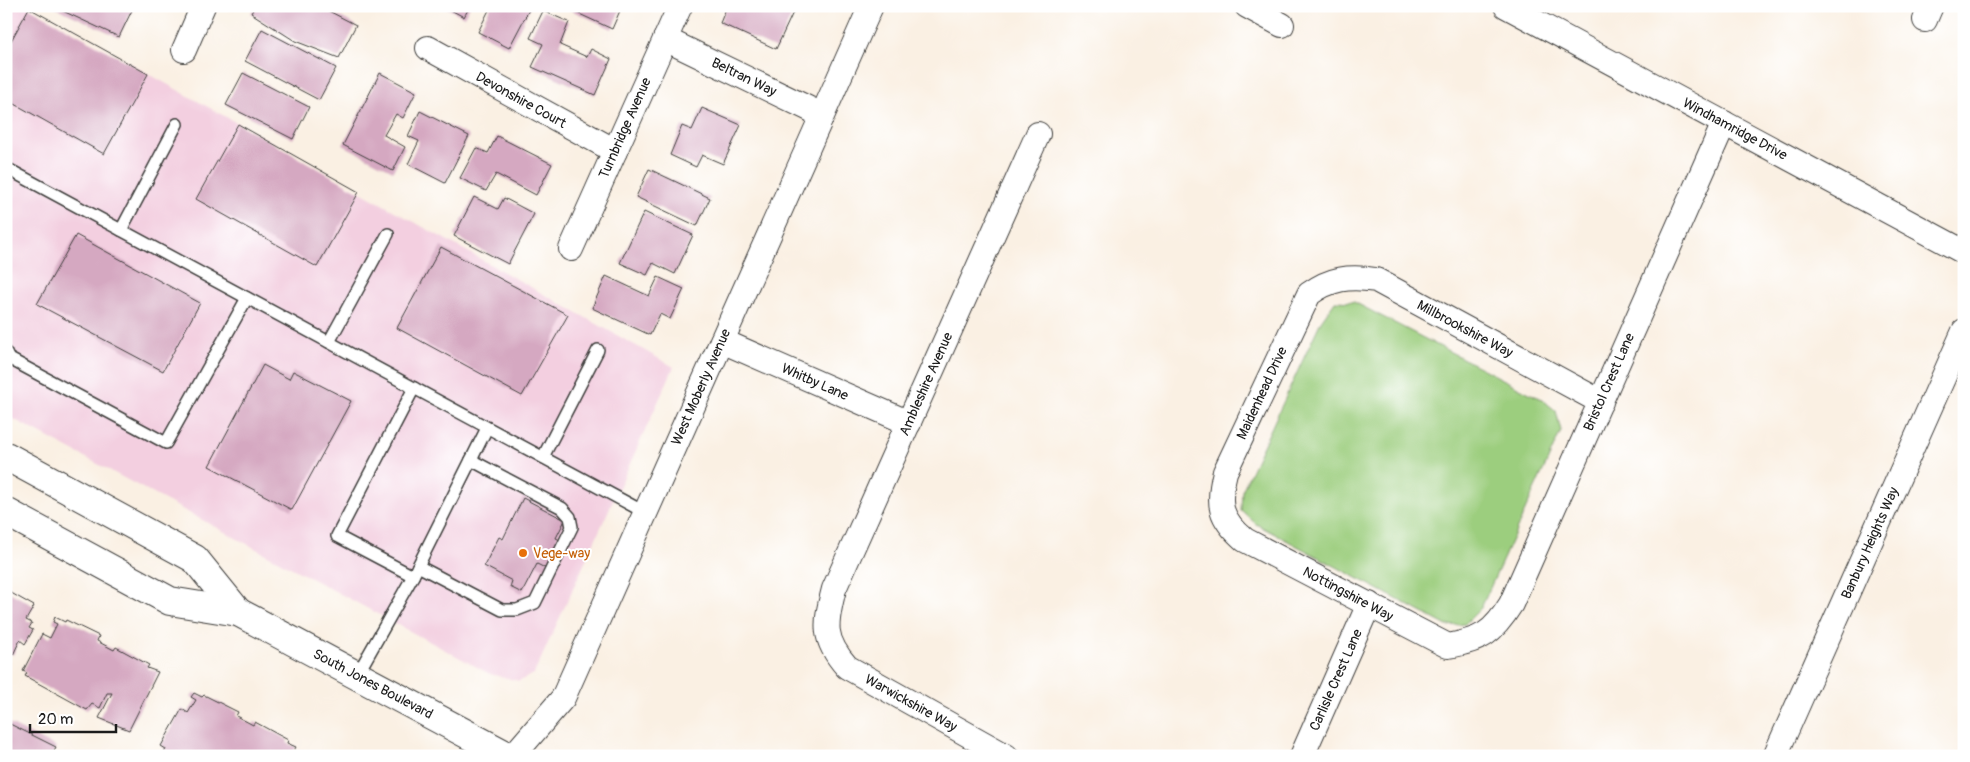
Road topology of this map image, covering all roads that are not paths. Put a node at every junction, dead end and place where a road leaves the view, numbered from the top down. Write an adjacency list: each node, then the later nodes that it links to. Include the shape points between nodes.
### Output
1 (203, 6): 9 (street)
2 (680, 6): 7 (street, Turnbridge Avenue)
3 (871, 6): 10 (street, West Moberly Avenue)
4 (1247, 6): 6 (street)
5 (1506, 6): 11 (street, Windhamridge Drive)
6 (1282, 25)
7 (665, 39): 10 (street, Beltran Way); 14 (street, Turnbridge Avenue)
8 (428, 48): 14 (street, Devonshire Court)
9 (184, 50)
10 (822, 115): 23 (street, West Moberly Avenue)
11 (1724, 123): 19 (street, Windhamridge Drive); 28 (street, Bristol Crest Lane)
12 (177, 124): 16 (lane)
13 (1038, 134): 29 (street, Ambleshire Avenue)
14 (615, 151): 18 (street, Turnbridge Avenue)
15 (6, 168): 16 (lane)
16 (121, 230): 21 (lane)
17 (388, 234): 24 (lane)
18 (571, 249)
19 (1964, 252)
20 (1324, 283): 28 (street, Millbrookshire Way, via 1355,277 1376,280); 35 (street, Maidenhead Drive, via 1310,294 1225,472 1220,493)
21 (247, 298): 24 (lane); 26 (lane, via 166,443)
22 (1964, 331): 47 (street, Banbury Heights Way)
23 (722, 341): 29 (street, Whitby Lane); 36 (street, West Moberly Avenue)
24 (329, 342): 27 (lane)
25 (598, 350): 32 (lane)
26 (7, 357)
27 (414, 388): 30 (lane); 37 (lane, via 337,536)
28 (1601, 402): 40 (street, Bristol Crest Lane, via 1510,604 1498,624)
29 (909, 423): 41 (street, Ambleshire Avenue, via 834,589)
30 (487, 428): 32 (lane); 33 (lane)
31 (6, 456): 39 (main road, South Jones Boulevard, via 195,559)
32 (543, 457): 36 (lane)
33 (471, 460): 37 (lane); 37 (lane, via 562,508 570,517 572,527 535,603 517,610 502,610)
34 (6, 512): 39 (main road, South Jones Boulevard, via 170,601)
35 (1221, 512): 38 (street, Nottingshire Way, via 1232,529 1245,540)
36 (646, 513): 44 (street, West Moberly Avenue, via 563,698)
37 (415, 571): 42 (lane)
38 (1369, 604): 40 (street, Nottingshire Way, via 1448,646 1466,643); 46 (street, Carlisle Crest Lane)
39 (238, 612): 42 (main road, South Jones Boulevard)
40 (1486, 634)
41 (827, 637): 45 (street, Warwickshire Way, via 847,667)
42 (357, 675): 43 (main road, South Jones Boulevard)
43 (508, 756)
44 (513, 756)
45 (1006, 756)
46 (1302, 756)
47 (1775, 756)

